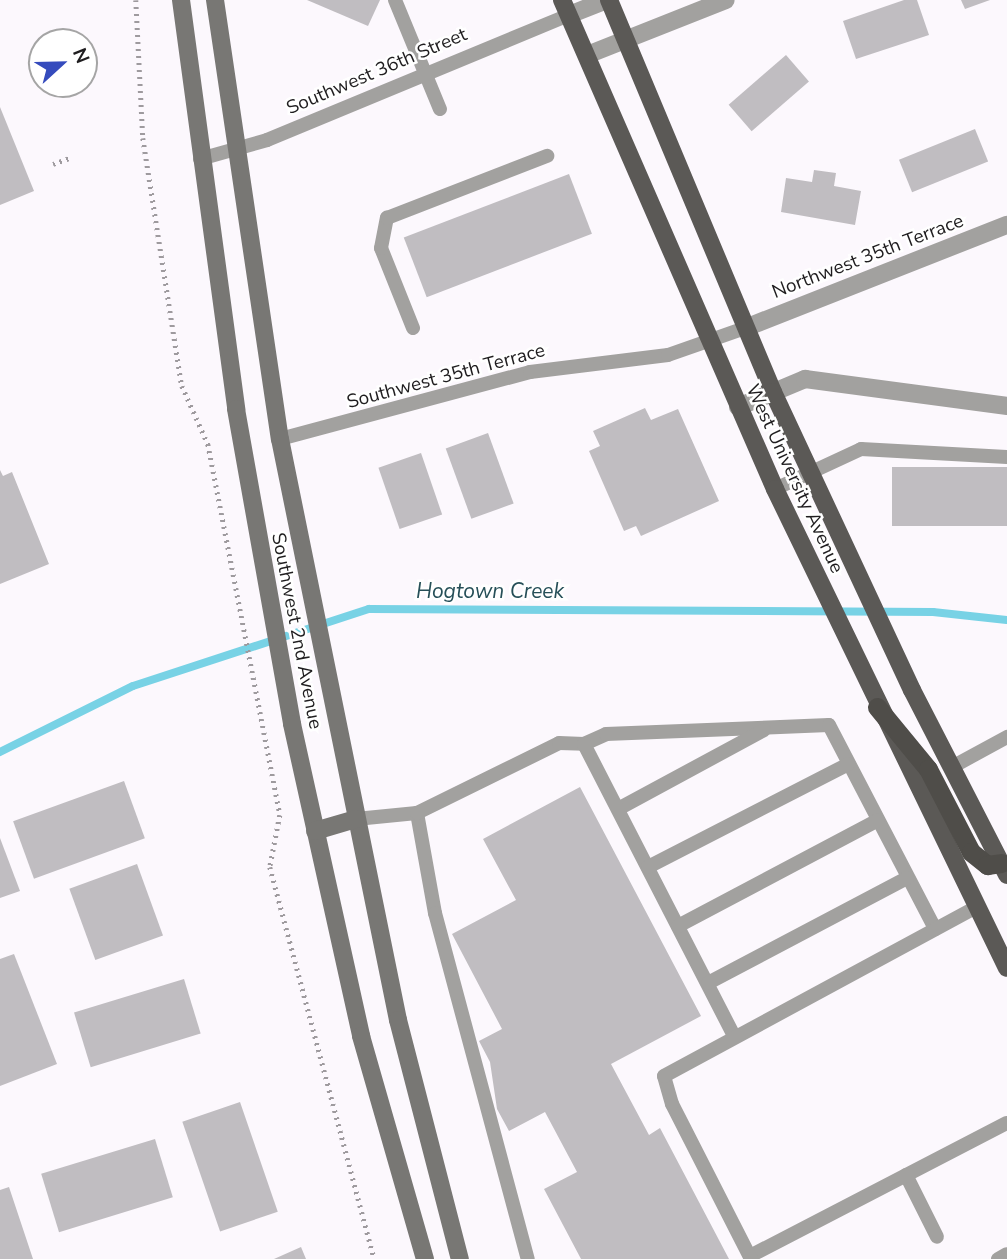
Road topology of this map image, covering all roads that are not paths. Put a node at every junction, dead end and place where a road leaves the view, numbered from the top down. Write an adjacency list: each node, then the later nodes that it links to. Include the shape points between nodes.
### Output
1 (181, 0): 13 (main road, Southwest 2nd Avenue)
2 (215, 0): 11 (main road, Southwest 2nd Avenue)
3 (395, 0): 9 (lane)
4 (608, 0): 6 (street); 7 (main road, West University Avenue)
5 (726, 0): 7 (street)
6 (566, 8): 8 (main road, West University Avenue); 9 (lane, Southwest 36th Street)
7 (626, 40): 8 (street); 16 (main road, West University Avenue)
8 (587, 55): 17 (main road, West University Avenue)
9 (426, 75): 10 (lane); 11 (lane, Southwest 36th Street)
10 (440, 109)
11 (235, 147): 13 (lane, Southwest 36th Street); 21 (main road, Southwest 2nd Avenue)
12 (547, 156): 15 (lane, via 387,218 381,248)
13 (200, 159): 35 (main road, Southwest 2nd Avenue, via 265,587)
14 (1007, 225): 16 (street, Northwest 35th Terrace)
15 (413, 328)
16 (745, 328): 17 (lane, Southwest 35th Terrace); 18 (main road, West University Avenue)
17 (708, 341): 20 (main road, West University Avenue); 21 (lane, Southwest 35th Terrace, via 668,355 530,372)
18 (773, 392): 19 (street, via 804,379); 20 (street); 23 (main road, West University Avenue)
19 (1007, 406)
20 (737, 407): 24 (main road, West University Avenue)
21 (280, 439): 33 (main road, Southwest 2nd Avenue)
22 (1007, 457): 23 (lane, via 861,449)
23 (810, 472): 24 (lane); 30 (main road, West University Avenue)
24 (775, 489): 25 (main road, West University Avenue)
25 (877, 707): 37 (highway, via 928,769 971,852 987,865); 39 (main road, West University Avenue)
26 (768, 727): 28 (lane, via 606,734); 29 (lane, via 829,725); 31 (lane)
27 (1007, 737): 30 (lane)
28 (584, 744): 31 (lane); 32 (lane, via 559,743)
29 (848, 764): 34 (lane); 36 (lane)
30 (952, 768): 37 (main road, West University Avenue)
31 (618, 809): 36 (lane)
32 (417, 813): 33 (lane); 52 (lane, via 435,914)
33 (356, 819): 35 (main road); 51 (main road, Southwest 2nd Avenue, via 427,1143)
34 (877, 820): 38 (lane); 40 (lane)
35 (315, 831): 50 (main road, Southwest 2nd Avenue, via 361,1036)
36 (648, 867): 40 (lane)
37 (1004, 869)
38 (907, 878): 41 (lane); 43 (lane)
39 (976, 907): 41 (lane); 42 (main road, West University Avenue)
40 (678, 926): 43 (lane)
41 (934, 929): 44 (lane)
42 (1007, 968)
43 (708, 983): 44 (lane)
44 (734, 1036): 49 (lane, via 664,1076 672,1104)
45 (1007, 1123): 46 (lane)
46 (906, 1175): 47 (lane); 49 (lane)
47 (937, 1237)
48 (1007, 1254): 53 (lane)
49 (750, 1257)
50 (425, 1259)
51 (460, 1259)
52 (528, 1259)
53 (998, 1259)

